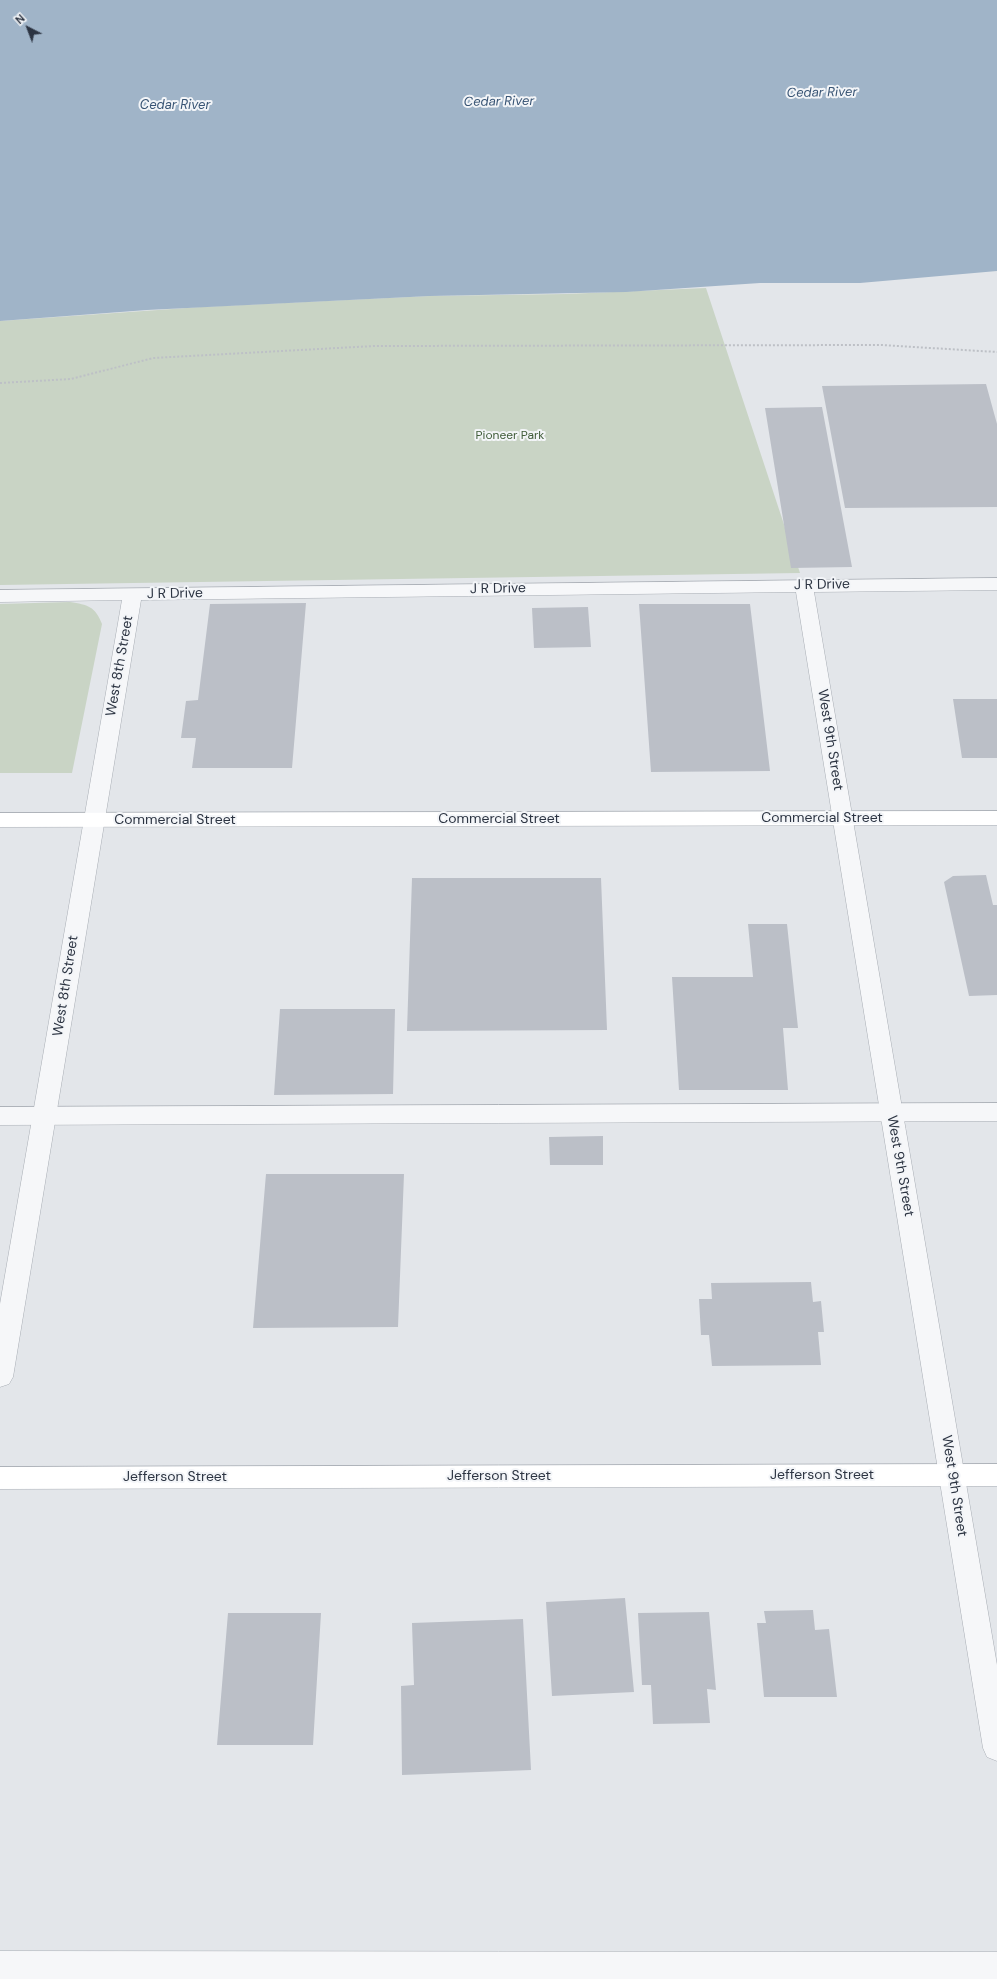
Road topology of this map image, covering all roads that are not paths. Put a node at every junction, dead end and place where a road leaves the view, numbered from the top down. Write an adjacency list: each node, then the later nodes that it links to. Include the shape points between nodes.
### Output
1 (997, 584): 2 (street, J R Drive)
2 (804, 585): 3 (street, J R Drive); 5 (street, West 9th Street)
3 (132, 594): 4 (street, J R Drive); 8 (street, West 8th Street)
4 (0, 596)
5 (842, 818): 6 (street, Commercial Street); 8 (street, Commercial Street); 9 (street, West 9th Street)
6 (997, 818)
7 (0, 820): 8 (street, Commercial Street)
8 (94, 820): 12 (street, West 8th Street)
9 (891, 1112): 10 (street); 12 (street); 14 (street, West 9th Street)
10 (997, 1112)
11 (0, 1116): 12 (street)
12 (44, 1116): 13 (street, West 8th Street)
13 (0, 1377)
14 (952, 1475): 15 (street, Jefferson Street); 16 (street, Jefferson Street); 17 (street, West 9th Street)
15 (997, 1475)
16 (0, 1478)
17 (997, 1748)
18 (0, 1966): 19 (street)
19 (997, 1967)

